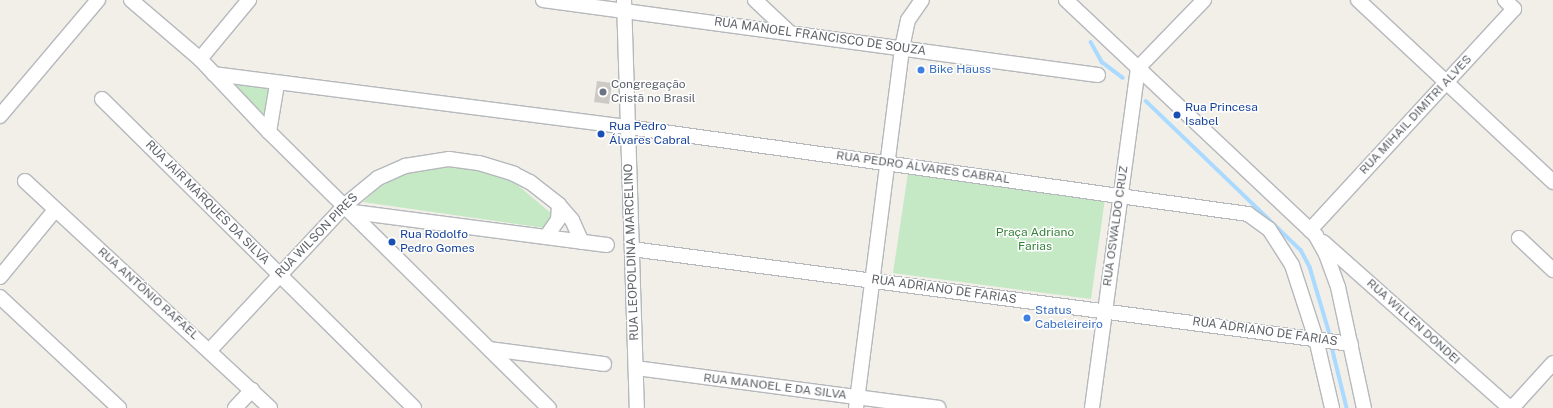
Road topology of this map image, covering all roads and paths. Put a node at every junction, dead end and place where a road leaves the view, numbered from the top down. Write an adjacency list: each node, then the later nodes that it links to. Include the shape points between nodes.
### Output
1 (98, 0): 21 (street)
2 (131, 0): 14 (street)
3 (249, 0): 14 (street)
4 (543, 0): 11 (street, RUA MANOEL FRANCISCO DE SOUZA)
5 (755, 0): 12 (street)
6 (922, 0): 13 (street, via 908,20)
7 (1066, 0): 15 (street)
8 (1204, 0): 15 (street)
9 (1358, 0): 18 (street)
10 (1514, 3): 18 (street, RUA MIHAIL DIMITRI ALVES)
11 (624, 5): 12 (street, RUA MANOEL FRANCISCO DE SOUZA); 22 (street, RUA LEOPOLDINA MARCELINO)
12 (790, 33): 13 (street, RUA MANOEL FRANCISCO DE SOUZA)
13 (902, 48): 17 (street, RUA MANOEL FRANCISCO DE SOUZA); 24 (street)
14 (200, 59): 16 (street)
15 (1138, 68): 27 (street, RUA OSWALDO CRUZ); 31 (street)
16 (214, 74): 19 (street, RUA PEDRO ÁLVARES CABRAL); 23 (street)
17 (1098, 74)
18 (1446, 82): 26 (street); 31 (street, RUA MIHAIL DIMITRI ALVES)
19 (277, 84): 22 (street, RUA PEDRO ÁLVARES CABRAL); 23 (street)
20 (102, 99): 38 (street, RUA JAIR MARQUES DA SILVA)
21 (0, 116)
22 (628, 127): 24 (street, RUA PEDRO ÁLVARES CABRAL); 36 (street, RUA LEOPOLDINA MARCELINO)
23 (269, 132): 29 (street)
24 (887, 163): 27 (street, RUA PEDRO ÁLVARES CABRAL); 40 (street)
25 (25, 181): 30 (street, RUA ANTÔNIO RAFAEL)
26 (1553, 182)
27 (1121, 194): 42 (street, RUA OSWALDO CRUZ); 43 (street, RUA PEDRO ÁLVARES CABRAL, via 1239,211 1255,217 1278,239 1289,258)
28 (559, 205): 29 (street, RUA WILSON PIRES, via 530,182 514,174 479,163 449,159 417,162 392,171 363,188); 32 (street, via 558,220); 34 (street, RUA WILSON PIRES, via 572,220)
29 (349, 208): 32 (street); 38 (street, RUA WILSON PIRES); 45 (street)
30 (55, 210): 39 (street); 46 (street, RUA ANTÔNIO RAFAEL)
31 (1313, 233): 44 (street, via 1332,267); 62 (street, RUA WILLEN DONDEI)
32 (546, 237): 34 (street)
33 (1519, 238): 37 (street)
34 (582, 242): 35 (street)
35 (607, 246)
36 (632, 249): 40 (street, RUA ADRIANO DE FARIAS); 49 (street, RUA LEOPOLDINA MARCELINO)
37 (1553, 270)
38 (279, 274): 46 (street, RUA WILSON PIRES); 55 (street, RUA JAIR MARQUES DA SILVA)
39 (0, 277)
40 (871, 280): 42 (street, RUA ADRIANO DE FARIAS); 51 (street)
41 (0, 296): 52 (street)
42 (1105, 311): 43 (street, RUA ADRIANO DE FARIAS); 59 (street, RUA OSWALDO CRUZ)
43 (1316, 339): 44 (street, RUA ADRIANO DE FARIAS); 60 (street)
44 (1351, 344): 61 (street)
45 (490, 349): 47 (street); 56 (street)
46 (210, 350): 50 (street, RUA ANTÔNIO RAFAEL)
47 (604, 364)
48 (1553, 364): 62 (street)
49 (636, 368): 51 (street, RUA MANOEL E DA SILVA); 57 (street, RUA LEOPOLDINA MARCELINO)
50 (252, 390): 53 (street); 54 (street, RUA ANTÔNIO RAFAEL)
51 (856, 403): 58 (street, RUA MANOEL E DA SILVA)
52 (119, 408)
53 (235, 408)
54 (270, 408)
55 (414, 408)
56 (549, 408)
57 (637, 408)
58 (938, 408)
59 (1092, 408)
60 (1332, 408)
61 (1364, 408)
62 (1511, 408)

